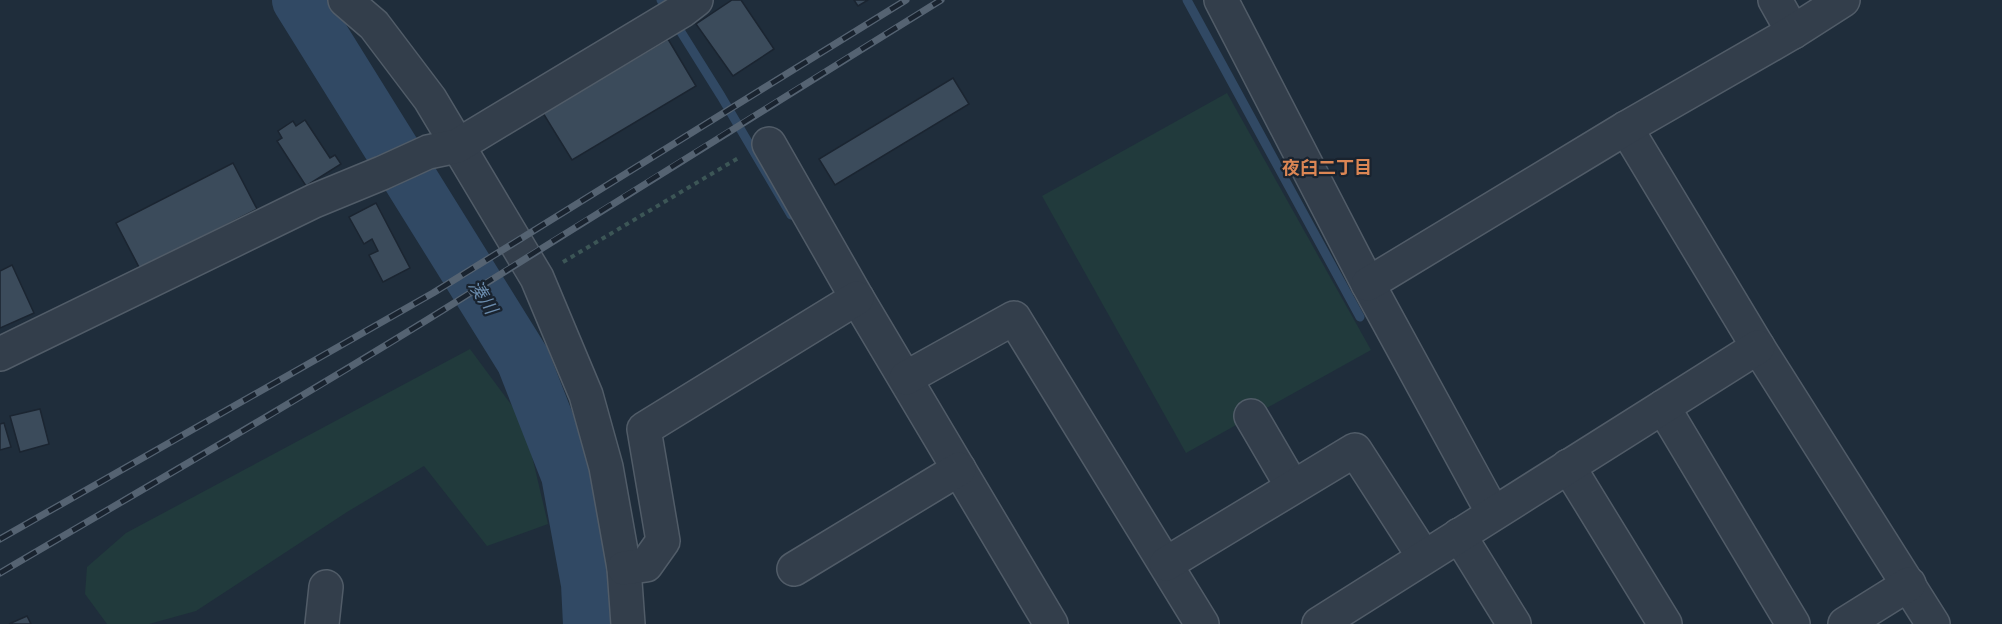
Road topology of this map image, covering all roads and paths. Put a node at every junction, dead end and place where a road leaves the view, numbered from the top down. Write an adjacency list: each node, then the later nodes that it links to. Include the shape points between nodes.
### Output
1 (345, 0): 9 (street, via 374,25 430,99)
2 (696, 0): 9 (street)
3 (1221, 0): 11 (street)
4 (1774, 0): 6 (street)
5 (1843, 0): 6 (street)
6 (1793, 32): 7 (street)
7 (1626, 128): 11 (street); 13 (street)
8 (769, 144): 10 (path, via 753,149); 12 (street)
9 (442, 149): 10 (street); 14 (street, via 314,201)
10 (537, 278): 25 (street, via 586,395 606,467)
11 (1368, 284): 21 (street)
12 (857, 298): 15 (street); 25 (street, via 644,429 663,541 646,565)
13 (1758, 347): 16 (street); 27 (street)
14 (0, 354)
15 (906, 378): 19 (street); 24 (street, via 1014,318)
16 (1663, 407): 18 (street); 37 (street)
17 (1251, 416): 20 (street)
18 (1568, 466): 21 (street); 36 (street)
19 (959, 469): 26 (street); 32 (street)
20 (1292, 486): 23 (street, via 1355,450); 24 (street)
21 (1493, 513): 22 (street)
22 (1459, 535): 23 (street); 35 (street)
23 (1424, 557): 29 (street)
24 (1166, 564): 33 (street)
25 (624, 568): 31 (street)
26 (794, 569)
27 (1909, 584): 38 (street); 39 (street)
28 (326, 587): 30 (street)
29 (1360, 613): 34 (street)
30 (322, 624)
31 (628, 624)
32 (1051, 624)
33 (1202, 624)
34 (1318, 624)
35 (1514, 624)
36 (1665, 624)
37 (1793, 624)
38 (1845, 624)
39 (1933, 624)

